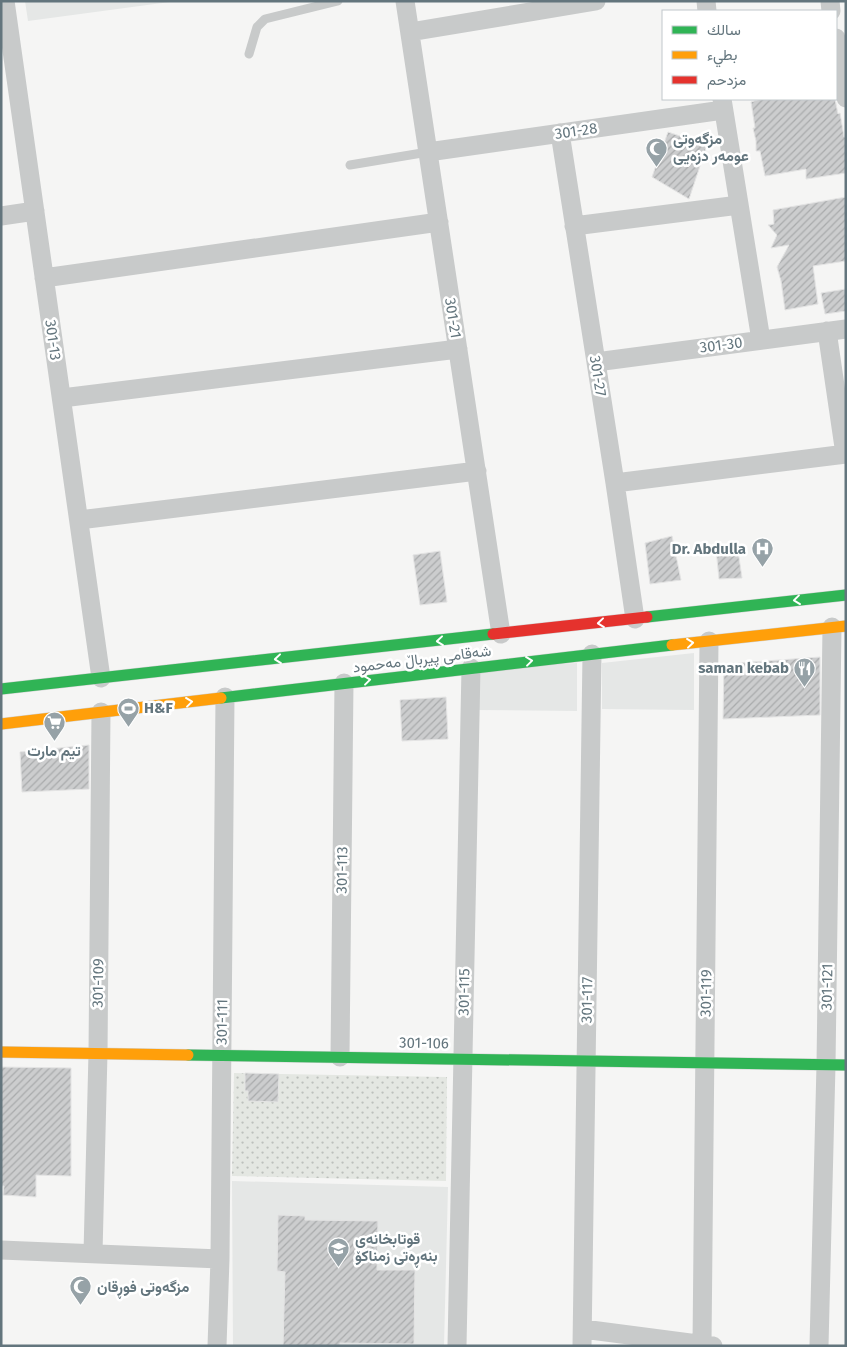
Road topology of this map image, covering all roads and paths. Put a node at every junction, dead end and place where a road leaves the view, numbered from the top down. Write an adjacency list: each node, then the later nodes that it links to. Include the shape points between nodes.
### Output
1 (4, 1): 8 (street, 301-13)
2 (338, 1): 7 (lane, via 266,19 257,27)
3 (405, 1): 5 (street, 301-21)
4 (596, 1): 5 (street)
5 (410, 32): 12 (street, 301-21)
6 (837, 44): 9 (street)
7 (249, 54)
8 (9, 93): 15 (street, 301-13)
9 (846, 98)
10 (722, 104): 11 (street, 301-28); 14 (street)
11 (560, 133): 12 (street, 301-28); 18 (street, 301-27)
12 (428, 152): 13 (lane); 17 (street, 301-21)
13 (350, 165)
14 (739, 205): 18 (street); 21 (street)
15 (35, 211): 16 (street); 19 (street, 301-13)
16 (1, 216)
17 (439, 222): 19 (street); 22 (street, 301-21)
18 (574, 226): 23 (street, 301-27)
19 (44, 278): 24 (street, 301-13)
20 (837, 330): 21 (street, 301-30); 25 (street)
21 (761, 340): 23 (street, 301-30)
22 (458, 349): 24 (street); 26 (street, 301-21)
23 (596, 362): 27 (street, 301-27)
24 (62, 398): 28 (street, 301-13)
25 (846, 454): 27 (street)
26 (476, 471): 28 (street); 32 (street, 301-21)
27 (615, 482): 30 (street, 301-27)
28 (79, 520): 36 (street, 301-13)
29 (846, 594): 30 (main road, شەقامی پیرباڵ مەحمود, one-way to 30)
30 (635, 619): 32 (main road, شەقامی پیرباڵ مەحمود, one-way to 32)
31 (839, 627): 33 (main road, شەقامی پیرباڵ مەحمود); 49 (street, 301-121)
32 (501, 634): 36 (main road, شەقامی پیرباڵ مەحمود, one-way to 36)
33 (710, 641): 34 (main road, شەقامی پیرباڵ مەحمود, one-way to 33); 48 (street, 301-119)
34 (592, 654): 35 (main road, شەقامی پیرباڵ مەحمود, one-way to 34); 47 (street, 301-117)
35 (471, 668): 37 (main road, شەقامی پیرباڵ مەحمود, one-way to 35); 46 (street, 301-115)
36 (101, 678): 38 (main road, شەقامی پیرباڵ مەحمود)
37 (344, 683): 39 (main road, شەقامی پیرباڵ مەحمود); 45 (street, 301-113)
38 (1, 689)
39 (225, 697): 40 (main road, شەقامی پیرباڵ مەحمود, one-way to 39); 44 (street, 301-111)
40 (101, 712): 41 (main road, شەقامی پیرباڵ مەحمود); 43 (street, 301-109)
41 (1, 724)
42 (1, 1052): 43 (main road, 301-106)
43 (98, 1053): 44 (main road, 301-106); 52 (street, 301-109)
44 (222, 1055): 45 (main road, 301-106); 53 (street, 301-111)
45 (340, 1057): 46 (main road, 301-106)
46 (462, 1059): 47 (main road, 301-106); 57 (street, 301-115)
47 (586, 1061): 48 (main road, 301-106); 54 (street, 301-117)
48 (706, 1063): 49 (main road, 301-106); 55 (street, 301-119)
49 (826, 1065): 50 (main road, 301-106); 58 (street, 301-121)
50 (846, 1065)
51 (1, 1250): 52 (street)
52 (93, 1253): 53 (street)
53 (220, 1259): 56 (street, 301-111)
54 (582, 1337): 55 (street)
55 (708, 1345)
56 (217, 1346)
57 (458, 1346)
58 (819, 1346)

